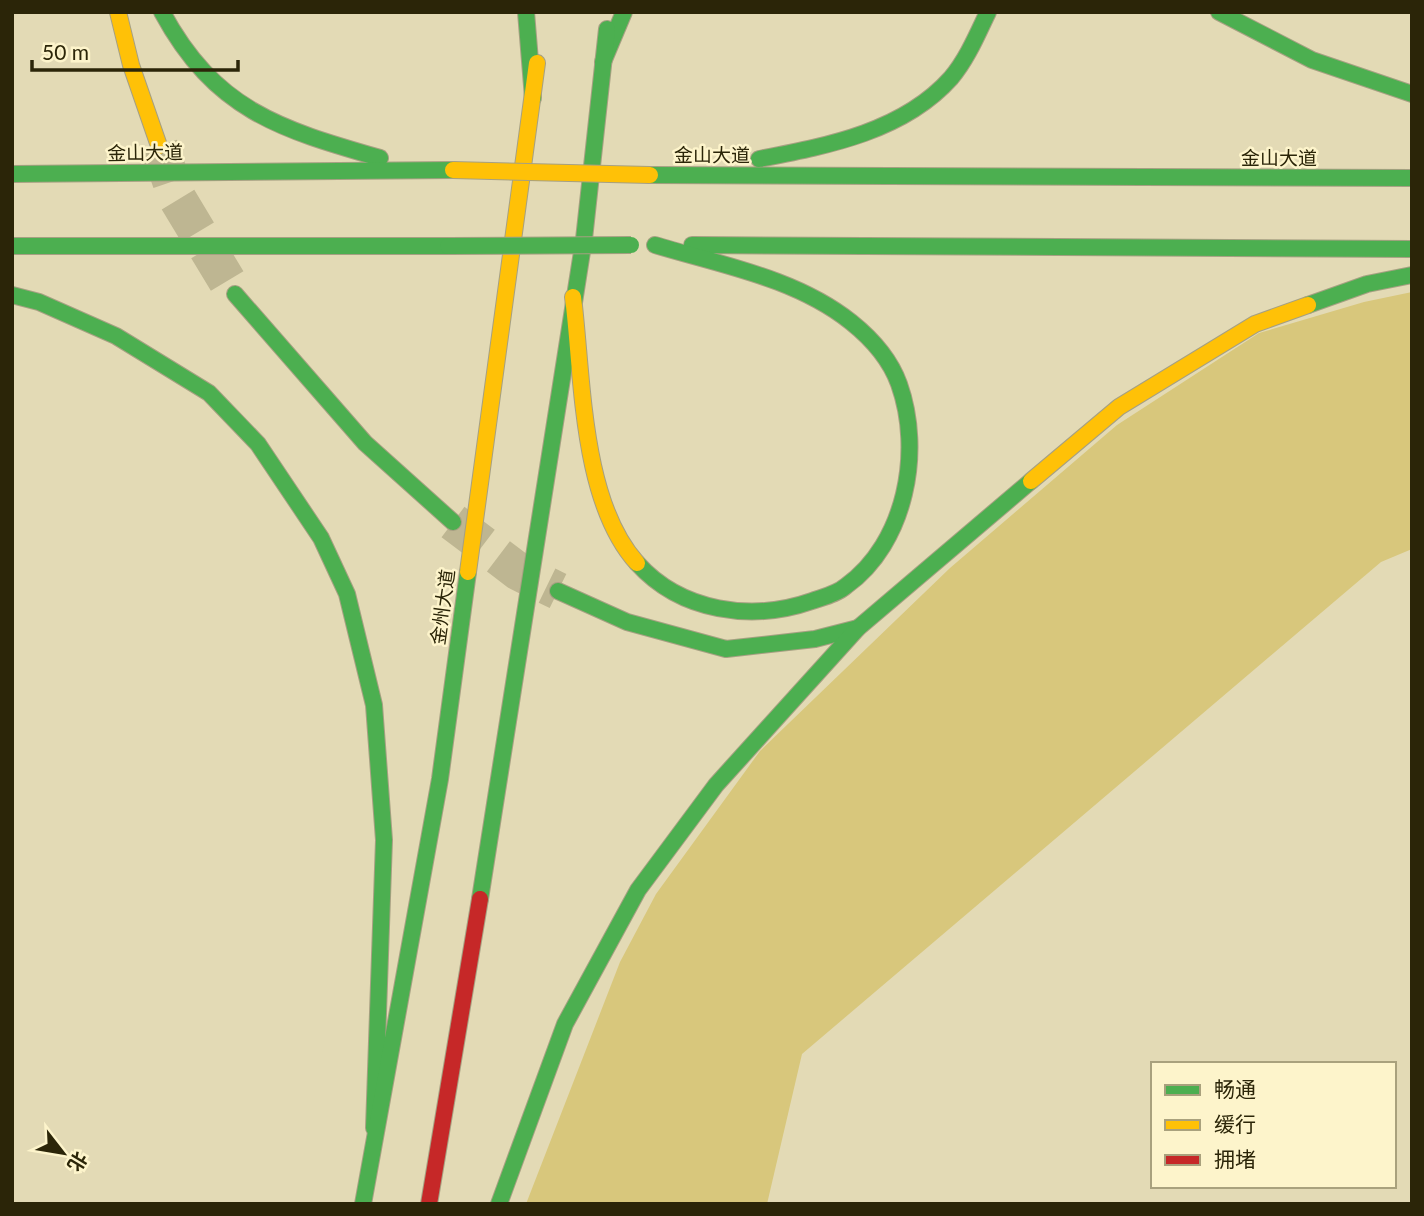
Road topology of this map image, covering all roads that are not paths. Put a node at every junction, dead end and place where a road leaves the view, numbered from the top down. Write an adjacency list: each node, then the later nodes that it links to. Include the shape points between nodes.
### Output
1 (118, 12): 12 (main road)
2 (162, 12): 13 (main road, via 194,69 234,102 298,134)
3 (526, 12): 11 (main road)
4 (543, 12): 11 (main road, 金州大道)
5 (609, 12): 9 (main road)
6 (624, 12): 9 (main road)
7 (988, 12): 15 (main road, via 972,47 944,86 886,127 815,148)
8 (1219, 12): 10 (main road, via 1319,62)
9 (603, 62): 23 (main road, via 584,239)
10 (1412, 94)
11 (533, 98): 27 (main road, 金州大道, via 440,779)
12 (159, 146)
13 (419, 170): 14 (main road, 金山大道); 15 (main road, 金山大道, bridge)
14 (12, 174)
15 (680, 176): 16 (main road, 金山大道)
16 (1412, 178)
17 (654, 245): 18 (main road, bridge); 19 (main road); 23 (main road, via 777,284 829,306 873,341 898,382 909,422 908,474 900,507 879,550 846,587 798,608 744,614 698,606 663,585 628,553 597,493)
18 (12, 246)
19 (1412, 249)
20 (1412, 275): 26 (main road, via 1367,284 1255,324 1119,407)
21 (235, 294): 24 (main road, via 340,420 409,489)
22 (12, 295): 27 (main road, via 116,336 209,393 258,444 321,538 347,594 374,705 384,841)
23 (573, 297): 29 (main road, via 505,753)
24 (453, 522)
25 (558, 591): 26 (main road, via 627,622 726,649 815,639)
26 (858, 628): 30 (main road, via 716,785 638,890 565,1024)
27 (374, 1128): 28 (main road, 金州大道)
28 (363, 1204)
29 (429, 1204)
30 (499, 1204)

